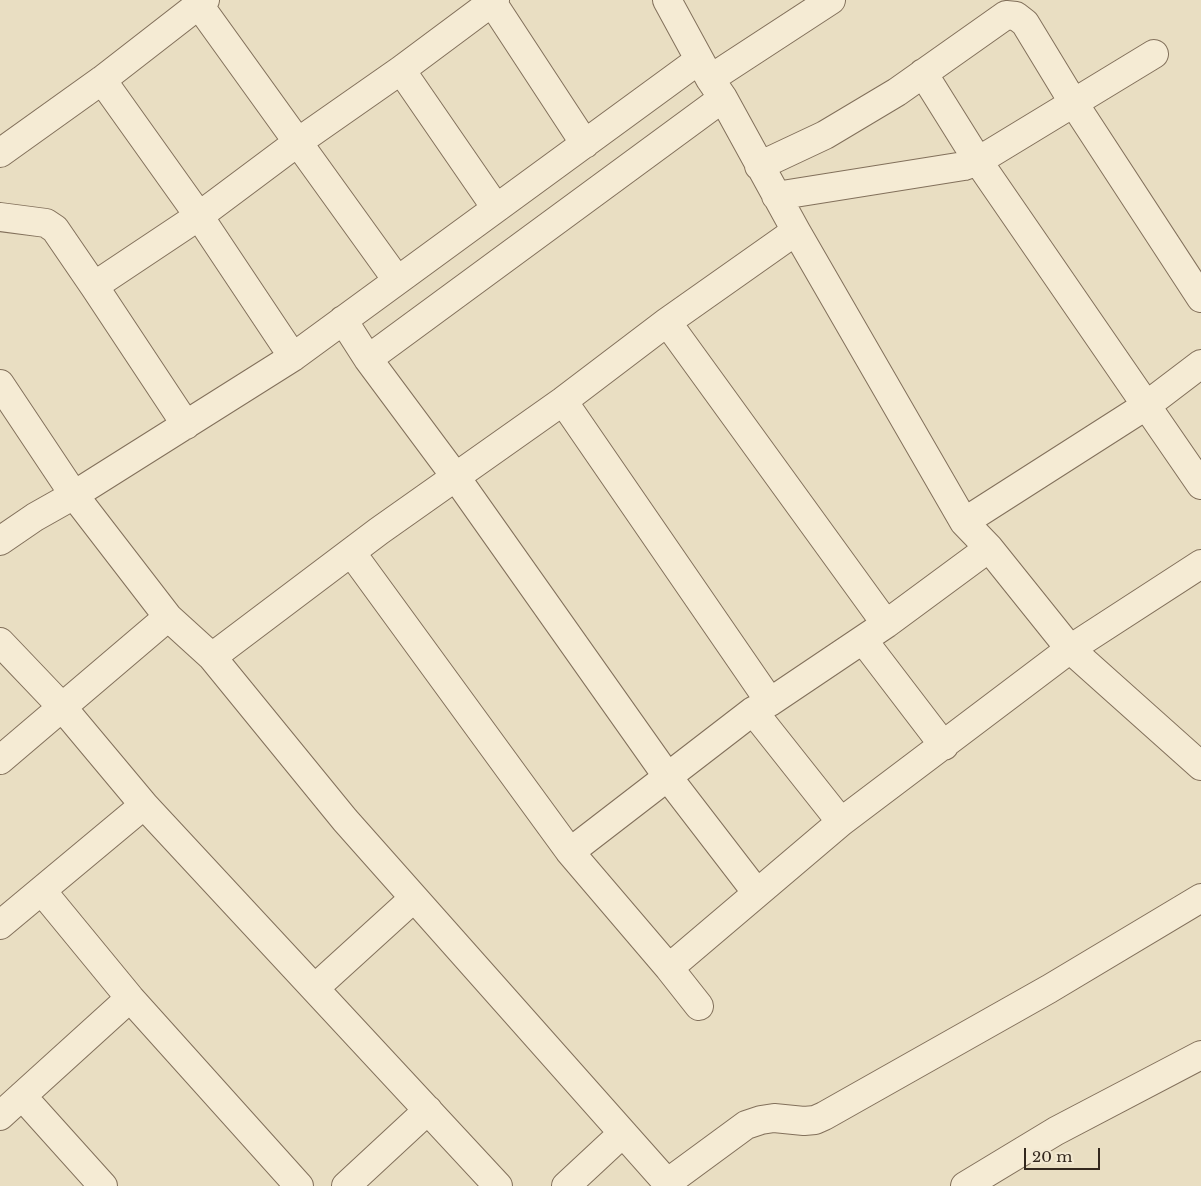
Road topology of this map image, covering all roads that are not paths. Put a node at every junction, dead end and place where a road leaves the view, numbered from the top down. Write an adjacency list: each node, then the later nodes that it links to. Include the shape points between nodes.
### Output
1 (667, 0): 8 (street)
2 (831, 0): 8 (street)
3 (494, 1): 6 (street); 12 (street)
4 (202, 2): 9 (street); 11 (street)
5 (1154, 54): 10 (street)
6 (402, 70): 11 (street); 17 (street)
7 (923, 73): 10 (street, via 1006,16 1016,16 1025,23); 14 (street); 15 (street, via 825,135)
8 (711, 79): 12 (street); 15 (street); 27 (street)
9 (102, 80): 13 (street); 18 (street)
10 (1072, 102): 14 (street); 23 (street)
11 (298, 142): 18 (street); 21 (street)
12 (585, 144): 17 (street)
13 (0, 153)
14 (978, 161): 16 (street, via 964,166); 31 (street)
15 (760, 166): 16 (street)
16 (776, 196): 20 (street)
17 (496, 208): 21 (street)
18 (199, 216): 22 (street); 26 (street)
19 (0, 217): 22 (street, via 46,223 55,229)
20 (796, 231): 25 (street); 36 (street)
21 (397, 280): 24 (street)
22 (94, 286): 32 (street)
23 (1201, 298)
24 (343, 320): 26 (street); 27 (street)
25 (667, 322): 30 (street); 42 (street)
26 (293, 357): 32 (street)
27 (368, 359): 33 (street)
28 (1201, 364): 31 (street)
29 (0, 384): 35 (street)
30 (563, 401): 33 (street); 48 (street)
31 (1147, 405): 34 (street); 36 (street)
32 (186, 425): 35 (street)
33 (455, 476): 39 (street); 52 (street)
34 (1201, 485)
35 (74, 495): 37 (street); 41 (street)
36 (964, 522): 38 (street)
37 (0, 541)
38 (989, 548): 42 (street); 45 (street)
39 (351, 552): 46 (street); 55 (street)
40 (1201, 564): 45 (street)
41 (168, 617): 46 (street); 47 (street)
42 (886, 624): 43 (street)
43 (863, 640): 48 (street); 49 (street)
44 (0, 642): 47 (street)
45 (1070, 649): 49 (street); 51 (street)
46 (212, 657): 58 (street, via 345,820)
47 (62, 707): 50 (street); 53 (street)
48 (761, 707): 52 (street); 54 (street)
49 (944, 746): 54 (street)
50 (0, 760)
51 (1201, 766)
52 (667, 776): 55 (street); 57 (street)
53 (144, 805): 56 (street); 62 (street)
54 (841, 822): 57 (street)
55 (570, 852): 61 (street)
56 (42, 891): 60 (street); 63 (street)
57 (757, 893): 61 (street)
58 (414, 898): 62 (street); 69 (street)
59 (1201, 898): 70 (street, via 1049,989 824,1116 804,1121 774,1118 746,1125)
60 (0, 925)
61 (669, 968): 64 (street)
62 (315, 988): 67 (street)
63 (130, 998): 66 (street); 72 (street)
64 (699, 1006)
65 (1201, 1054): 76 (street, via 1056,1131)
66 (22, 1096): 68 (street); 71 (street)
67 (428, 1110): 73 (street); 74 (street)
68 (0, 1116)
69 (623, 1133): 70 (street); 75 (street)
70 (668, 1185)
71 (103, 1186)
72 (299, 1186)
73 (346, 1186)
74 (498, 1186)
75 (566, 1186)
76 (965, 1186)

